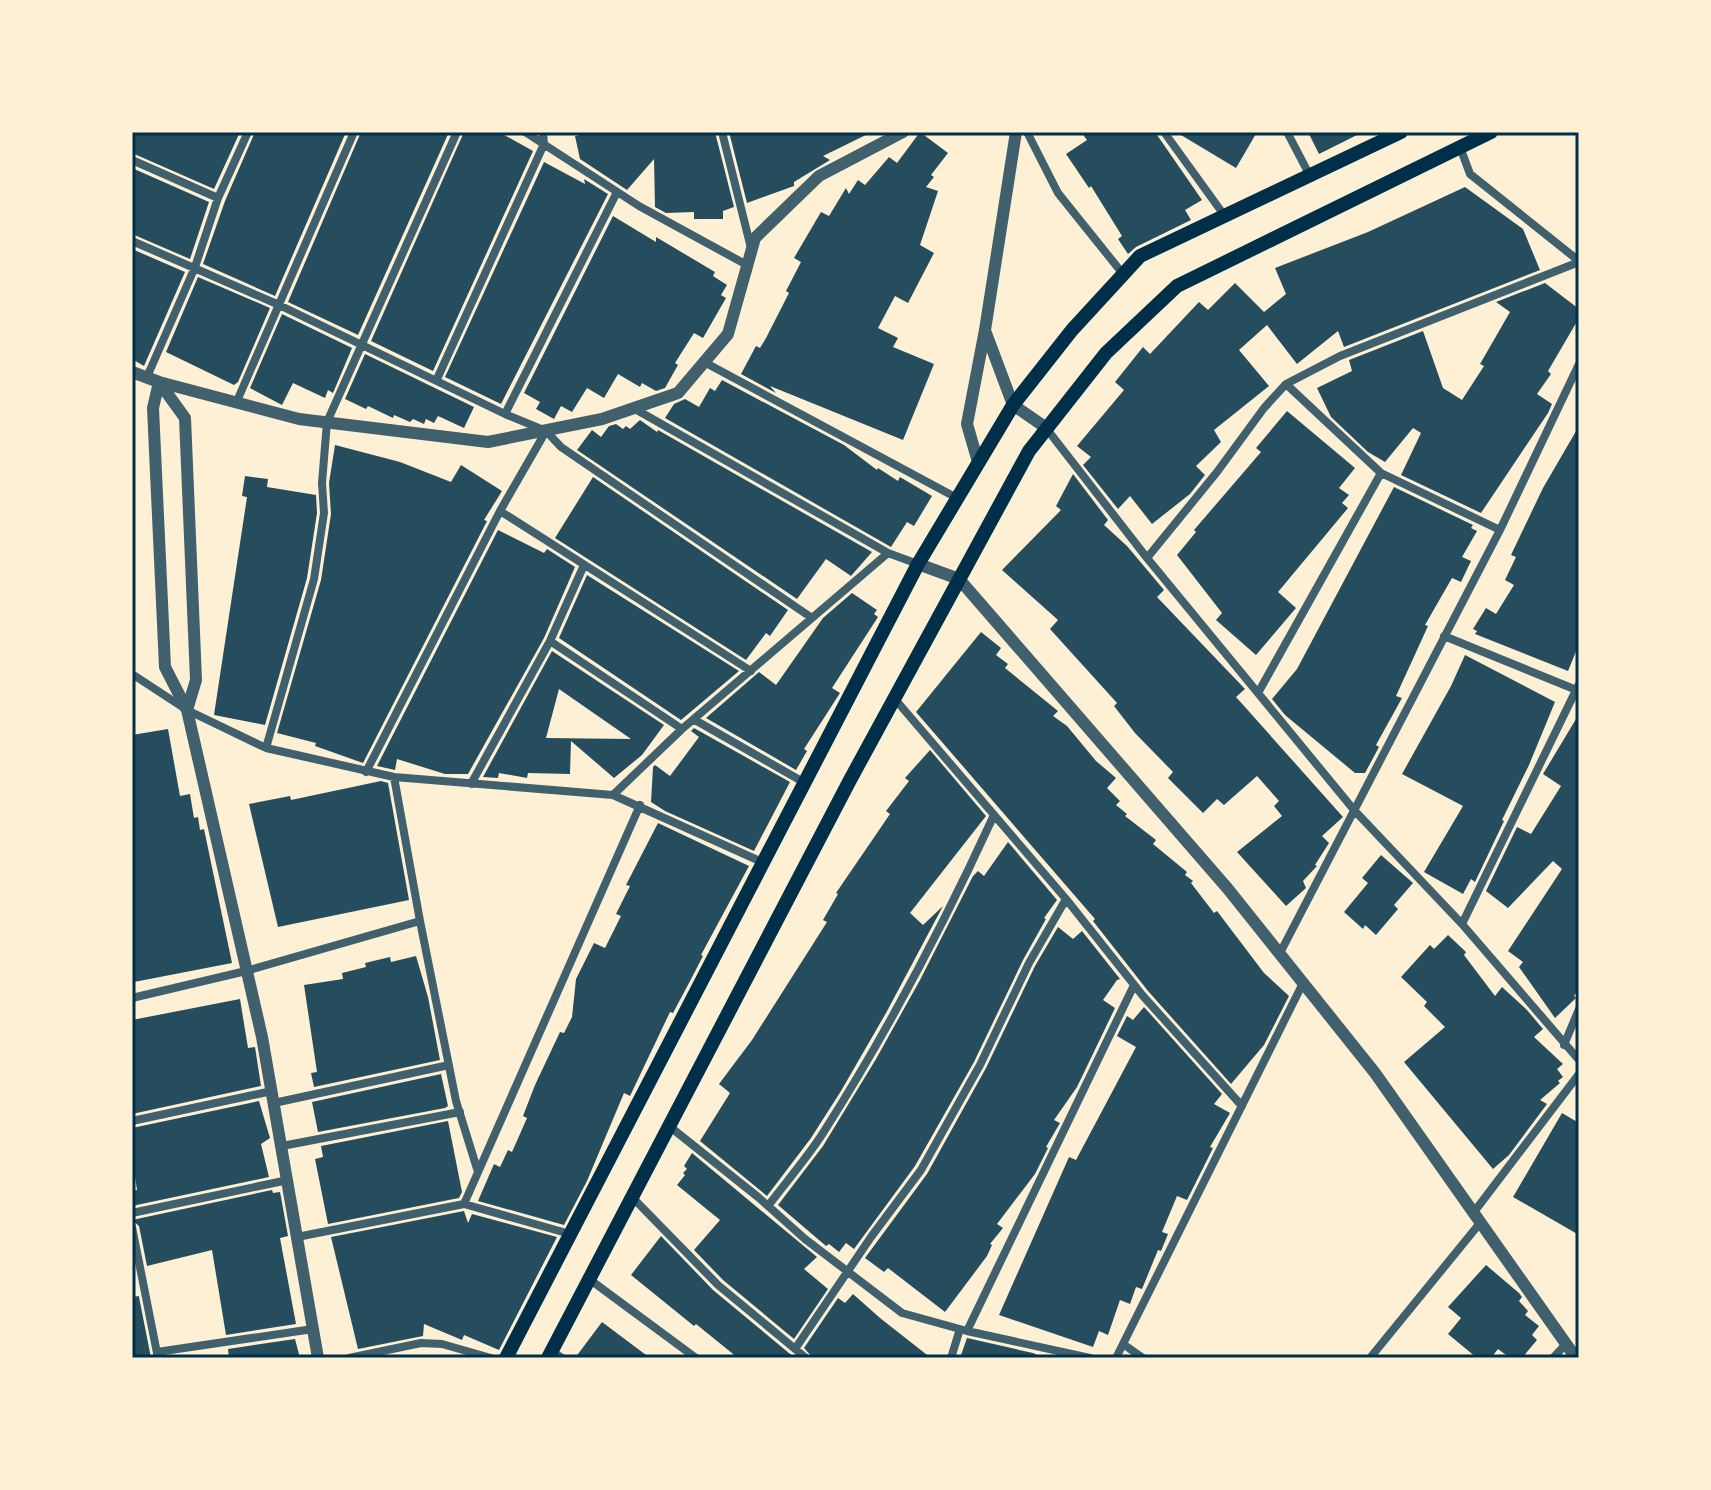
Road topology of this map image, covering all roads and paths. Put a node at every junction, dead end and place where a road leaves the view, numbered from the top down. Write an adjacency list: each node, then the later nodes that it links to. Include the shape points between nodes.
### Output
1 (248, 132): 19 (street)
2 (354, 132): 27 (street)
3 (457, 132): 29 (street)
4 (525, 132): 14 (street)
5 (543, 132): 14 (street)
6 (722, 132): 22 (street)
7 (903, 132): 22 (street, via 819,176 755,238)
8 (1016, 132): 28 (street)
9 (1027, 132): 26 (street, via 1058,193)
10 (1164, 132): 20 (street)
11 (1287, 132): 17 (street)
12 (1401, 132): 17 (main road)
13 (1491, 132): 15 (main road)
14 (544, 144): 18 (street); 33 (street)
15 (1460, 147): 23 (street, via 1470,174); 41 (main road, via 1177,286 1106,353)
16 (132, 160): 19 (street)
17 (1309, 174): 20 (main road)
18 (617, 192): 24 (street); 39 (street)
19 (218, 198): 25 (street)
20 (1224, 215): 26 (main road, via 1140,256)
21 (132, 241): 25 (street)
22 (751, 249): 24 (street)
23 (1579, 262): 35 (street, via 1340,356)
24 (747, 265): 30 (street, via 728,334)
25 (195, 267): 27 (street); 34 (street)
26 (1123, 274): 37 (main road)
27 (277, 304): 29 (street); 36 (street)
28 (985, 330): 37 (street); 43 (street, via 967,424)
29 (362, 344): 33 (street); 40 (street)
30 (704, 362): 38 (street, via 678,393); 45 (street)
31 (1579, 364): 47 (street)
32 (132, 372): 34 (street)
33 (437, 379): 39 (street)
34 (153, 380): 36 (street); 61 (street, via 165,667); 61 (street, via 185,418 196,680)
35 (1286, 384): 44 (street); 49 (street)
36 (237, 401): 40 (street)
37 (1013, 405): 41 (street); 43 (main road)
38 (635, 409): 42 (street); 48 (street)
39 (505, 414): 42 (street)
40 (327, 422): 42 (street, via 488,442); 64 (street, via 324,513 314,579)
41 (1045, 427): 49 (street); 52 (main road)
42 (546, 431): 46 (street); 53 (street, via 561,447)
43 (978, 462): 45 (main road)
44 (1381, 473): 47 (street); 59 (street)
45 (957, 498): 50 (main road)
46 (500, 511): 51 (street); 65 (street)
47 (1500, 530): 54 (street)
48 (888, 553): 50 (street); 53 (street)
49 (1147, 558): 59 (street)
50 (918, 564): 52 (street); 68 (main road)
51 (584, 565): 55 (street); 56 (street)
52 (959, 579): 60 (main road); 77 (street)
53 (812, 618): 56 (street)
54 (1444, 636): 58 (street); 71 (street)
55 (550, 641): 63 (street); 67 (street)
56 (751, 671): 62 (street)
57 (132, 674): 61 (street)
58 (1578, 688): 76 (street)
59 (1258, 693): 71 (street)
60 (894, 698): 72 (street); 91 (main road)
61 (187, 710): 64 (street); 78 (street)
62 (695, 720): 63 (street); 68 (street)
63 (682, 729): 69 (street)
64 (266, 748): 65 (street)
65 (366, 772): 66 (street)
66 (394, 777): 67 (street); 75 (street)
67 (471, 784): 69 (street)
68 (805, 784): 73 (main road)
69 (613, 795): 70 (street)
70 (640, 805): 73 (street); 93 (street)
71 (1354, 810): 76 (street); 77 (street)
72 (994, 815): 74 (street); 97 (street, via 906,994 822,1135)
73 (762, 862): 101 (main road)
74 (1066, 899): 80 (street); 103 (street, via 921,1170)
75 (420, 921): 78 (street); 85 (street)
76 (1462, 924): 83 (street)
77 (1280, 953): 79 (street)
78 (246, 971): 81 (street); 87 (street)
79 (1303, 983): 88 (street); 99 (street, via 1375,1073)
80 (1134, 985): 88 (street); 106 (street)
81 (132, 998)
82 (1579, 1009): 83 (street)
83 (1564, 1045): 84 (street)
84 (1579, 1060)
85 (449, 1065): 87 (street); 89 (street)
86 (1579, 1074): 99 (street)
87 (273, 1097): 90 (street); 92 (street)
88 (1242, 1106): 107 (street)
89 (460, 1112): 92 (street); 93 (street)
90 (132, 1121)
91 (669, 1126): 95 (main road); 97 (street)
92 (282, 1146): 94 (street)
93 (478, 1173): 96 (street)
94 (288, 1180): 98 (street); 102 (street)
95 (632, 1197): 104 (main road); 109 (street, via 718,1285)
96 (464, 1204): 101 (street); 102 (street)
97 (768, 1206): 103 (street)
98 (132, 1213)
99 (1477, 1218): 108 (street); 122 (street)
100 (132, 1227): 110 (street)
101 (570, 1234): 116 (main road)
102 (297, 1237): 105 (street)
103 (848, 1271): 106 (street, via 902,1313); 109 (street)
104 (589, 1279): 111 (main road); 112 (street)
105 (313, 1329): 110 (street); 113 (street)
106 (963, 1330): 118 (street); 119 (street)
107 (1123, 1344): 120 (street); 121 (street)
108 (1566, 1344): 123 (street); 124 (street)
109 (795, 1349): 117 (street)
110 (158, 1355)
111 (554, 1356)
112 (694, 1357)
113 (318, 1358)
114 (349, 1358): 115 (street, via 421,1343)
115 (491, 1358)
116 (506, 1358)
117 (806, 1358)
118 (951, 1358)
119 (1090, 1358)
120 (1116, 1358)
121 (1143, 1358)
122 (1370, 1358)
123 (1553, 1358)
124 (1576, 1358)

